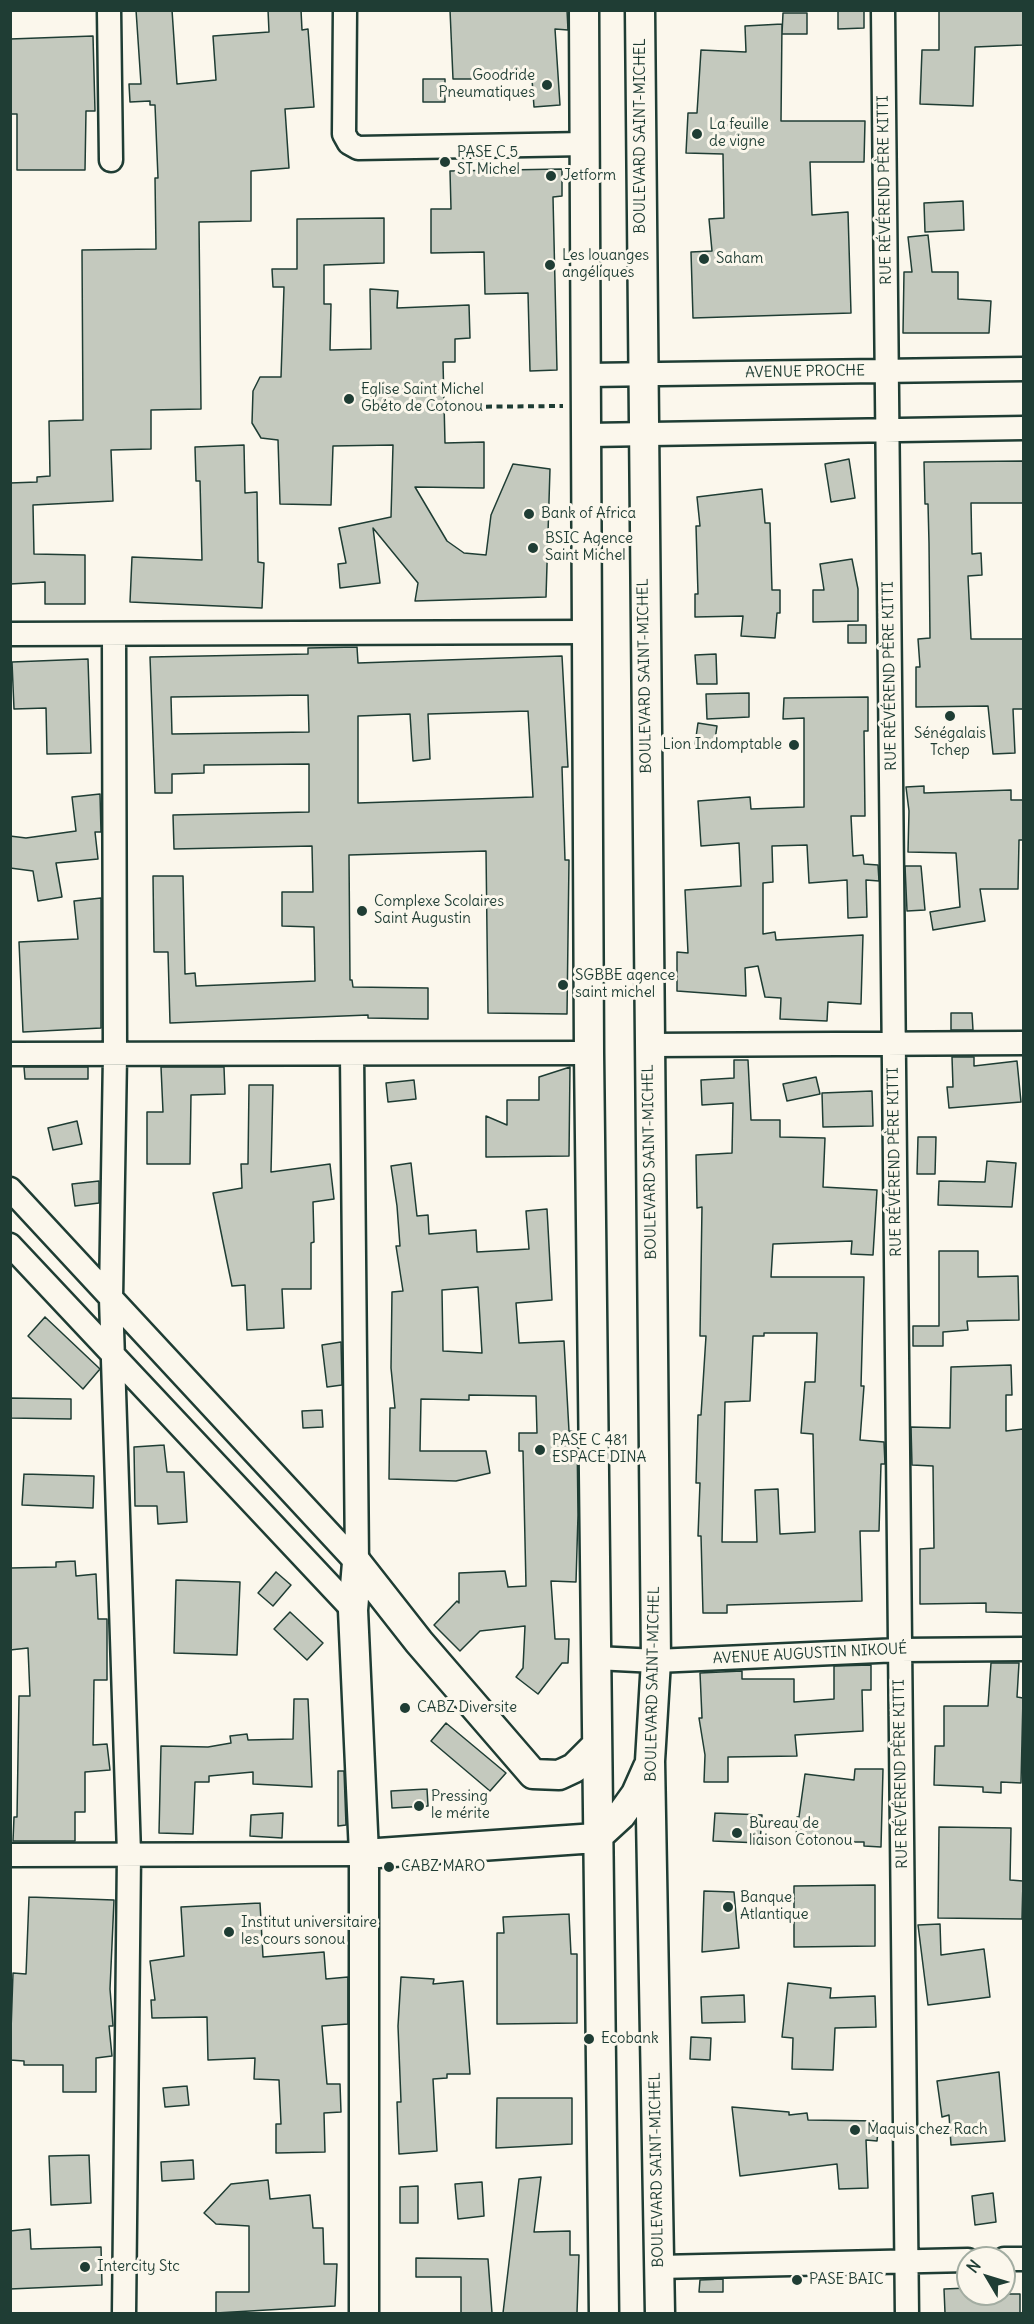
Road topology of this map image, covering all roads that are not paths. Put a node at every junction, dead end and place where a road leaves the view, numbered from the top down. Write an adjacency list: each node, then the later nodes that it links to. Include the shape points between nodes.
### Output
1 (109, 10): 7 (street)
2 (345, 10): 6 (street, via 344,134 358,148)
3 (584, 10): 6 (main road)
4 (640, 10): 10 (main road, BOULEVARD SAINT-MICHEL)
5 (883, 10): 9 (street, RUE RÉVÉREND PÈRE KITTI)
6 (585, 144): 11 (main road)
7 (111, 160)
8 (1023, 369): 9 (street, AVENUE PROCHE)
9 (887, 371): 10 (street, AVENUE PROCHE); 13 (street, RUE RÉVÉREND PÈRE KITTI)
10 (643, 374): 11 (street, AVENUE PROCHE); 14 (main road, BOULEVARD SAINT-MICHEL)
11 (587, 375): 15 (main road)
12 (1023, 428): 13 (street)
13 (888, 430): 14 (street); 20 (street, RUE RÉVÉREND PÈRE KITTI)
14 (643, 434): 15 (street); 21 (main road, BOULEVARD SAINT-MICHEL)
15 (588, 435): 16 (main road)
16 (588, 632): 18 (street); 22 (main road)
17 (10, 634): 18 (street)
18 (114, 634): 25 (street)
19 (1023, 1043): 20 (street)
20 (894, 1044): 21 (street); 34 (street, RUE RÉVÉREND PÈRE KITTI)
21 (649, 1045): 36 (main road, BOULEVARD SAINT-MICHEL)
22 (590, 1053): 24 (street); 35 (main road)
23 (10, 1054): 25 (street)
24 (352, 1054): 25 (street); 30 (street)
25 (115, 1055): 28 (street)
26 (10, 1189): 28 (street)
27 (10, 1245): 29 (street)
28 (111, 1298): 29 (street); 30 (street)
29 (114, 1357): 31 (street); 40 (street)
30 (357, 1563): 31 (main road); 32 (main road)
31 (353, 1610): 32 (main road); 41 (main road)
32 (419, 1642): 37 (main road, via 533,1774 559,1775 574,1768)
33 (1023, 1649): 34 (street, AVENUE AUGUSTIN NIKOUÉ)
34 (900, 1650): 36 (street, AVENUE AUGUSTIN NIKOUÉ); 44 (street, RUE RÉVÉREND PÈRE KITTI)
35 (596, 1658): 36 (street, AVENUE AUGUSTIN NIKOUÉ); 37 (main road)
36 (656, 1661): 38 (main road, BOULEVARD SAINT-MICHEL)
37 (597, 1745): 39 (main road)
38 (650, 1761): 39 (main road, via 636,1794); 45 (main road, BOULEVARD SAINT-MICHEL)
39 (596, 1838): 41 (main road); 48 (main road)
40 (129, 1854): 41 (street); 42 (street); 46 (street)
41 (364, 1854): 47 (main road)
42 (10, 1855)
43 (956, 2260): 44 (street)
44 (907, 2262): 45 (street); 50 (street, RUE RÉVÉREND PÈRE KITTI)
45 (659, 2267): 49 (main road, BOULEVARD SAINT-MICHEL)
46 (124, 2313)
47 (364, 2313)
48 (604, 2313)
49 (660, 2313)
50 (907, 2313)

